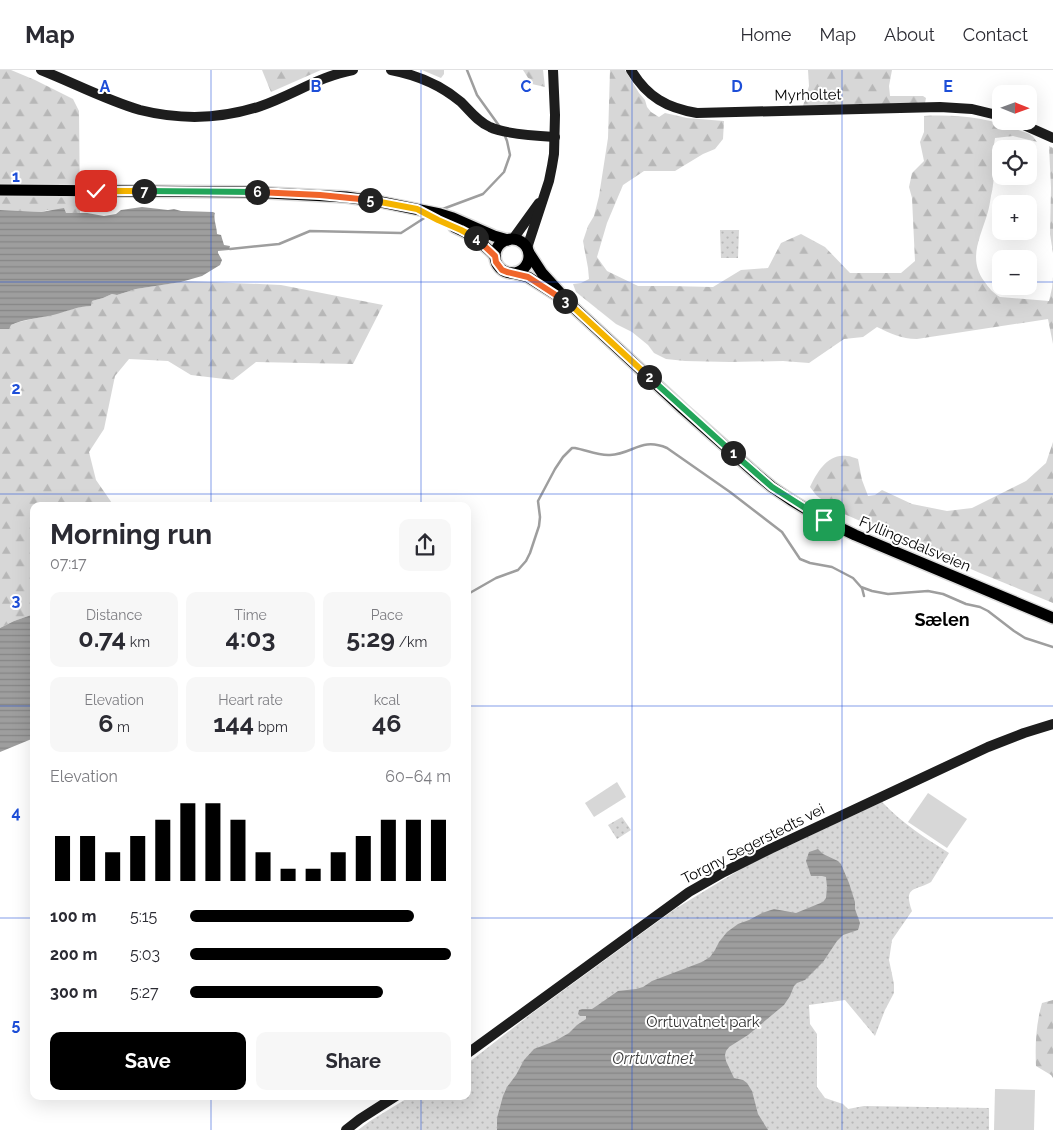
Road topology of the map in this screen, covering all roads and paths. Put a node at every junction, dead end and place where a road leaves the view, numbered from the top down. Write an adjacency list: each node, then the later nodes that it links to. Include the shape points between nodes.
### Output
1 (40, 70): 2 (main road, via 140,110 203,117 260,107 322,79)
2 (354, 70)
3 (392, 70): 8 (main road, via 446,90 492,129)
4 (553, 70): 8 (main road)
5 (631, 70): 6 (main road, Myrholtet, via 646,90 658,99 697,113 946,107)
6 (992, 114)
7 (1035, 130): 9 (main road)
8 (555, 137): 11 (main road, via 549,181)
9 (1053, 138)
10 (0, 190): 12 (main road, via 294,193 363,198)
11 (542, 198): 13 (main road); 14 (main road)
12 (417, 209): 13 (main road, via 453,218); 15 (main road, via 474,237)
13 (510, 240): 14 (main road, via 520,242); 15 (main road, via 498,246)
14 (528, 251): 16 (main road, via 526,267); 17 (main road, Fyllingsdalsveien, via 542,273)
15 (495, 256): 16 (main road, via 502,270)
16 (512, 273): 17 (main road, Fyllingsdalsveien, via 528,277)
17 (571, 305): 18 (main road, Fyllingsdalsveien, via 748,467 791,500 854,535)
18 (1053, 618)
19 (1053, 724): 20 (main road, Torgny Segerstedts vei, via 988,747 770,848 708,881)
20 (471, 1051)
21 (390, 1100): 22 (main road)
22 (346, 1130)

